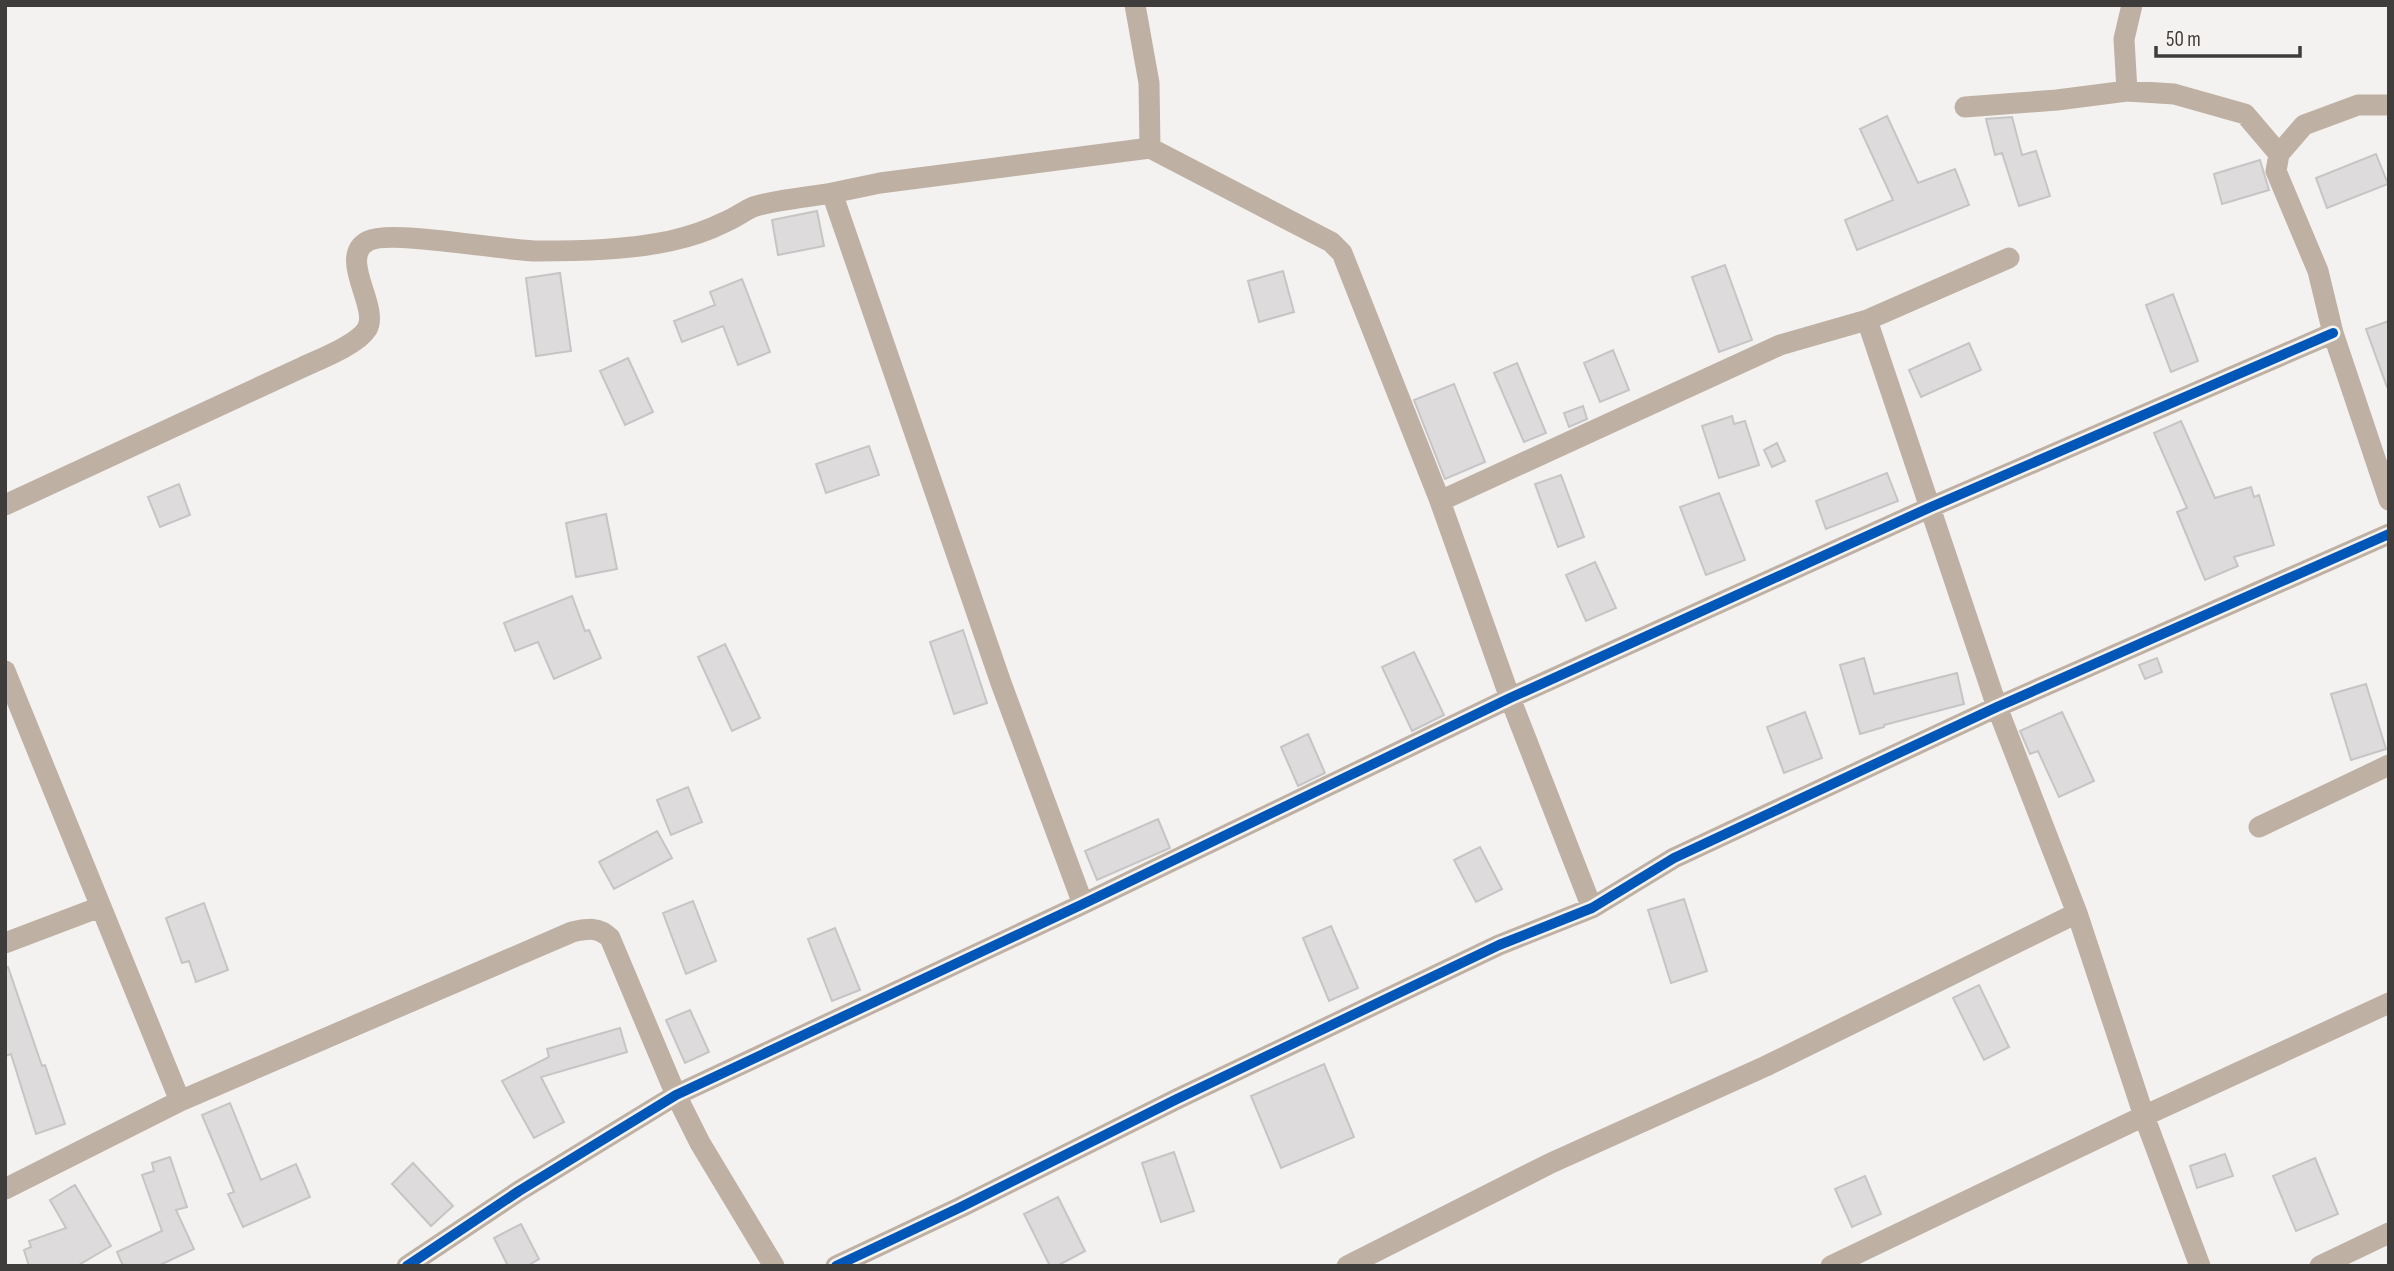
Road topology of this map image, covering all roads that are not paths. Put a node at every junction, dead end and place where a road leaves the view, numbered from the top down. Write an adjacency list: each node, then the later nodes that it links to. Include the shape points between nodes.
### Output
1 (1135, 5): 6 (street, via 1149,83)
2 (2132, 5): 3 (street, via 2124,39)
3 (2127, 91): 5 (street); 7 (street, via 2174,94 2245,114)
4 (2389, 105): 7 (street, via 2358,104 2304,125)
5 (1965, 107)
6 (1150, 148): 8 (street); 13 (street, via 1331,242 1342,253)
7 (2279, 154): 11 (street, via 2276,171 2318,271)
8 (832, 193): 14 (street, via 754,207 722,224 670,241 598,250 534,251 395,237 371,239 363,244 356,260 371,317 363,335); 22 (street)
9 (2009, 258): 10 (street)
10 (1867, 320): 13 (street, via 1780,345); 15 (street)
11 (2333, 333): 12 (street); 15 (street)
12 (2389, 500)
13 (1440, 501): 18 (street)
14 (5, 505)
15 (1931, 507): 18 (street); 19 (street)
16 (2389, 534): 19 (street)
17 (5, 671): 23 (street)
18 (1510, 698): 22 (street); 24 (street)
19 (1997, 707): 24 (street, via 1674,858); 25 (street)
20 (2389, 765): 21 (street)
21 (2259, 827)
22 (1083, 904): 28 (street)
23 (100, 907): 26 (street); 29 (street)
24 (1592, 908): 35 (street, via 1486,951)
25 (2077, 913): 30 (street); 36 (street, via 1766,1066 1551,1163)
26 (5, 943)
27 (2389, 1003): 30 (street)
28 (676, 1095): 29 (street, via 610,938 592,928 572,932); 33 (street); 34 (street)
29 (180, 1101): 31 (street)
30 (2144, 1116): 37 (street); 38 (street)
31 (5, 1189)
32 (2389, 1233): 39 (street)
33 (407, 1266)
34 (774, 1266)
35 (836, 1266)
36 (1347, 1266)
37 (1831, 1266)
38 (2200, 1266)
39 (2320, 1266)

